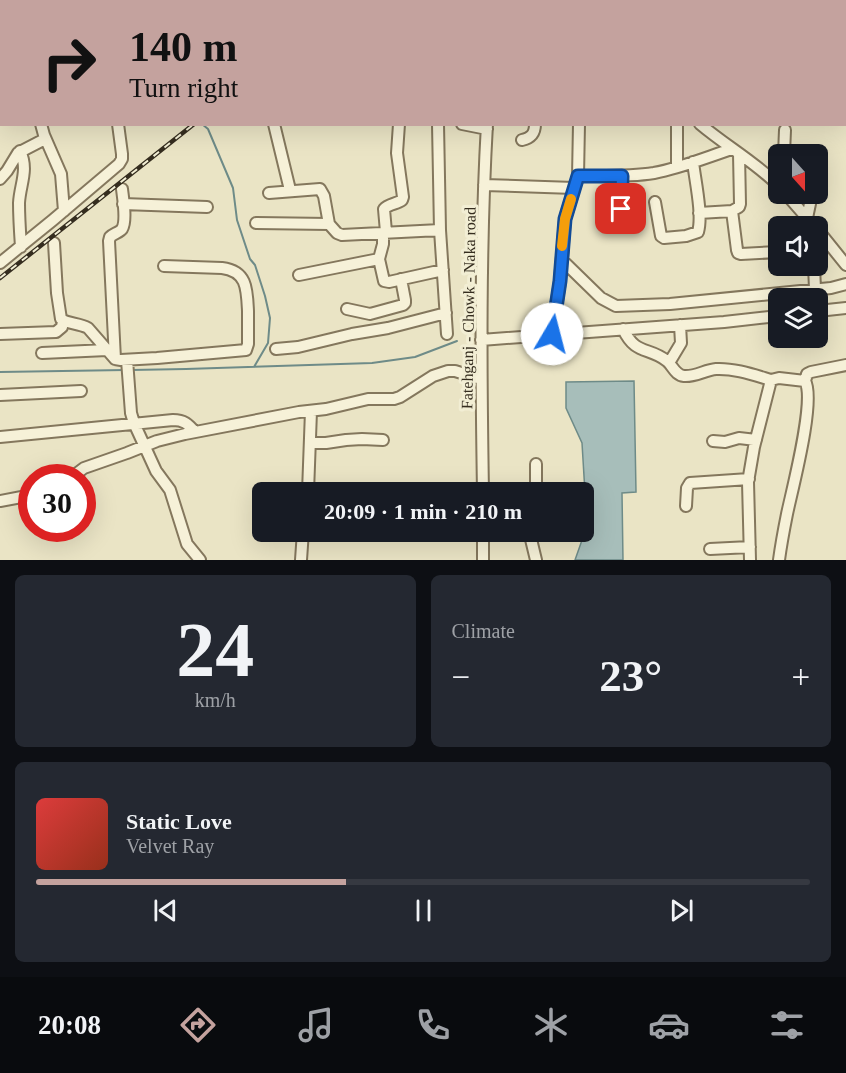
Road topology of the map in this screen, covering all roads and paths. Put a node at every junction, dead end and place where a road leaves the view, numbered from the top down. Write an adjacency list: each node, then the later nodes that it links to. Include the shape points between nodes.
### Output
1 (42, 126): 12 (street)
2 (118, 126): 32 (street, via 122,154 119,164)
3 (274, 126): 26 (street)
4 (399, 126): 40 (street, via 397,153 403,197 384,209)
5 (438, 126): 39 (street)
6 (535, 126): 13 (street, via 534,133)
7 (579, 126): 19 (street)
8 (677, 126): 18 (street)
9 (703, 126): 16 (street)
10 (487, 127): 23 (street, Fatehganj - Chowk - Naka road)
11 (784, 130): 14 (street)
12 (45, 139): 15 (street); 32 (street, via 62,178)
13 (522, 140)
14 (784, 144)
15 (20, 151): 22 (street); 43 (street, via 24,169)
16 (736, 152): 17 (street); 21 (street); 33 (street, via 740,204)
17 (693, 162): 18 (street); 34 (street)
18 (677, 167): 20 (street)
19 (578, 176): 20 (street); 24 (street)
20 (622, 176): 38 (street)
21 (768, 176)
22 (0, 179)
23 (484, 185): 24 (street); 67 (street, Fatehganj - Chowk - Naka road)
24 (574, 188): 46 (street, via 565,219)
25 (122, 189): 29 (street)
26 (290, 190): 27 (street); 37 (street, via 320,189)
27 (270, 193)
28 (655, 202): 34 (street, via 659,232 664,238 699,232)
29 (123, 204): 31 (street); 71 (street, via 123,228 110,237)
30 (795, 204): 35 (street)
31 (207, 207)
32 (64, 211): 43 (street)
33 (732, 211): 34 (street); 44 (street, via 738,253)
34 (699, 213)
35 (806, 216)
36 (256, 223): 37 (street)
37 (329, 224): 40 (street, via 342,235)
38 (621, 226)
39 (440, 230): 40 (street); 50 (street)
40 (385, 232): 45 (street)
41 (54, 243): 61 (street, via 59,316)
42 (828, 244): 49 (street)
43 (21, 247): 47 (street)
44 (768, 253)
45 (379, 259): 51 (street); 52 (street, via 384,280)
46 (562, 260): 55 (street, via 616,306); 66 (street)
47 (0, 263)
48 (164, 266): 74 (street, via 222,267 239,274 247,292 248,347 243,351)
49 (846, 266)
50 (443, 270): 52 (street); 59 (street)
51 (299, 275)
52 (401, 279): 57 (street, via 403,305 370,314)
53 (846, 284): 54 (street)
54 (828, 288)
55 (768, 294)
56 (846, 308): 58 (street)
57 (348, 309)
58 (828, 310)
59 (446, 313): 65 (street); 68 (street)
60 (768, 317): 62 (street)
61 (63, 321): 64 (street, via 56,332); 69 (street, via 88,328)
62 (680, 325): 63 (street); 72 (street, via 681,343)
63 (623, 329): 66 (street); 72 (street, via 634,346)
64 (0, 334)
65 (447, 334)
66 (552, 334): 67 (street)
67 (481, 340): 75 (street, Fatehganj - Chowk - Naka road)
68 (276, 349)
69 (106, 350): 70 (street); 71 (street)
70 (42, 353)
71 (115, 359): 74 (street)
72 (669, 363): 76 (street, via 681,376 724,369)
73 (846, 365): 77 (street, via 811,372)
74 (127, 366): 81 (street)
75 (481, 379): 80 (street, via 448,371 394,399 368,399); 93 (street, Fatehganj - Chowk - Naka road)
76 (771, 380): 77 (street); 85 (street)
77 (805, 381): 108 (street, via 808,396 804,438)
78 (81, 391): 79 (street)
79 (0, 395)
80 (311, 411): 82 (street); 87 (street)
81 (134, 423): 82 (street, via 183,420); 83 (street); 88 (street)
82 (195, 432): 88 (street)
83 (0, 436)
84 (383, 440): 87 (street)
85 (756, 440): 86 (street); 91 (street)
86 (713, 441)
87 (310, 443): 92 (street)
88 (144, 446): 89 (street); 103 (street, via 170,490 187,544)
89 (95, 464)
90 (536, 464): 94 (street)
91 (749, 479): 97 (street, via 690,483); 101 (street)
92 (308, 482)
93 (483, 482)
94 (536, 482)
95 (18, 498): 96 (street)
96 (0, 501)
97 (686, 506)
98 (303, 542): 104 (street)
99 (483, 542): 105 (street)
100 (532, 542): 106 (street)
101 (750, 547): 102 (street); 107 (street)
102 (710, 549)
103 (200, 560)
104 (302, 560)
105 (483, 560)
106 (536, 560)
107 (750, 560)
108 (779, 560)

